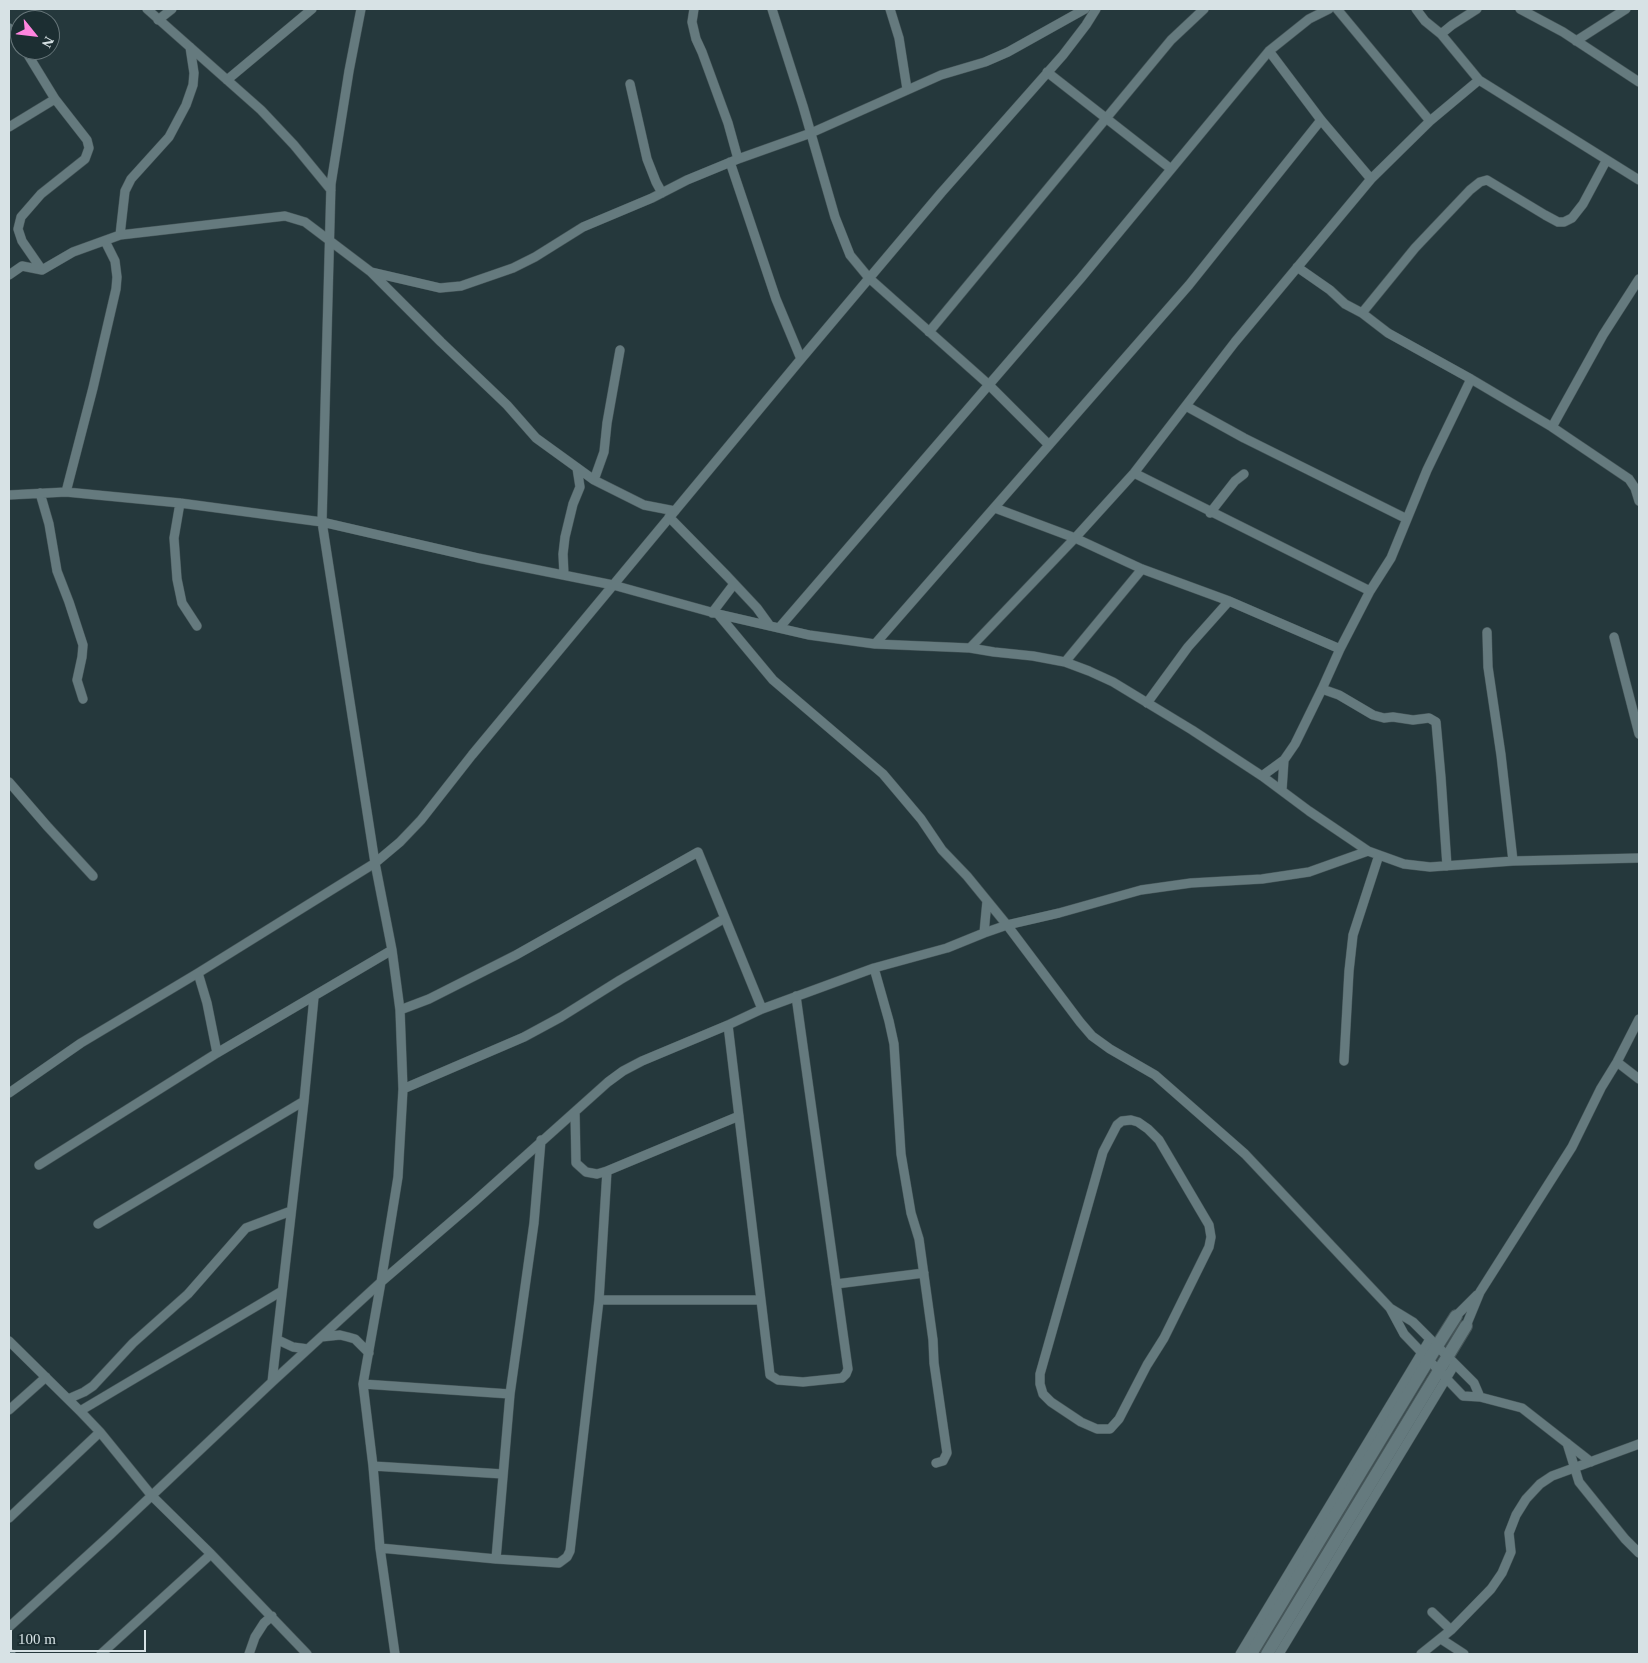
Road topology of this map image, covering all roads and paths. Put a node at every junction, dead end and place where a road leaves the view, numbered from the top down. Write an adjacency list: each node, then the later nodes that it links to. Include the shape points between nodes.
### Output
1 (147, 9): 17 (street)
2 (172, 9): 17 (street)
3 (312, 9): 24 (street)
4 (361, 9): 40 (street, via 348,71)
5 (694, 9): 35 (street, via 692,22 696,39 728,123)
6 (772, 9): 34 (street)
7 (890, 9): 28 (street, via 899,38)
8 (1085, 9): 28 (street, via 1008,52)
9 (1096, 9): 23 (street)
10 (1204, 9): 30 (street, via 1171,40)
11 (1329, 9): 21 (street, via 1309,19)
12 (1337, 9): 32 (street)
13 (1416, 9): 18 (street)
14 (1477, 9): 18 (street)
15 (1520, 9): 19 (street)
16 (1626, 9): 19 (street)
17 (158, 20): 20 (street)
18 (1441, 34): 25 (street)
19 (1576, 41): 26 (street)
20 (190, 47): 24 (street); 42 (street, via 194,73 186,105 169,137 131,180 123,201)
21 (1269, 50): 31 (street); 37 (street)
22 (31, 60): 29 (street)
23 (1047, 72): 30 (street); 49 (street)
24 (227, 80): 40 (street, via 288,138)
25 (1479, 80): 32 (street); 36 (street)
26 (1639, 82)
27 (630, 84): 41 (street, via 647,159)
28 (907, 89): 34 (street)
29 (55, 99): 33 (street); 46 (street, via 87,140 89,148 85,159 40,194 21,217 18,229 22,241)
30 (1106, 117): 37 (street); 52 (street)
31 (1322, 120): 38 (street); 59 (street, via 1189,285)
32 (1430, 121): 38 (street)
33 (9, 127)
34 (811, 133): 35 (street); 49 (street, via 835,217 850,256)
35 (734, 160): 41 (street); 54 (street, via 776,299)
36 (1606, 161): 39 (street); 51 (street, via 1583,204 1572,218 1564,222 1545,216 1487,180 1480,182 1415,248)
37 (1171, 169): 56 (street)
38 (1371, 179): 45 (street)
39 (1639, 180)
40 (331, 190): 43 (street)
41 (662, 193): 47 (street, via 582,227 513,268 460,286 440,288)
42 (120, 235): 43 (street, via 285,216 304,222); 44 (street)
43 (329, 240): 47 (street); 73 (street)
44 (104, 241): 46 (street, via 73,252); 64 (street, via 115,261 116,289)
45 (1297, 267): 51 (street); 57 (street)
46 (42, 270): 48 (street, via 22,266)
47 (371, 272): 60 (street, via 501,398 536,438)
48 (9, 275)
49 (869, 278): 52 (street); 54 (street)
50 (1639, 278): 58 (street)
51 (1362, 313): 55 (street, via 1388,333)
52 (929, 332): 56 (street)
53 (620, 350): 63 (street, via 604,452)
54 (801, 359): 71 (street)
55 (1471, 378): 58 (street); 72 (street, via 1426,470)
56 (988, 384): 59 (street); 83 (street)
57 (1186, 406): 61 (street); 72 (street)
58 (1552, 427): 67 (street, via 1629,479)
59 (1050, 445): 69 (street)
60 (577, 468): 63 (street); 76 (street, via 580,487 562,554)
61 (1134, 473): 70 (street); 74 (street)
62 (1244, 474): 70 (street)
63 (594, 480): 71 (street, via 644,505)
64 (66, 492): 65 (street); 68 (street)
65 (40, 493): 66 (street); 91 (street, via 49,524 56,571 83,645 77,680)
66 (9, 494)
67 (1639, 501)
68 (180, 503): 73 (street); 82 (street, via 174,538 177,578 182,603)
69 (995, 508): 74 (street); 86 (street)
70 (1210, 513): 79 (street)
71 (672, 514): 77 (street); 78 (street)
72 (1407, 520): 79 (street, via 1391,558)
73 (322, 522): 76 (street); 102 (street)
74 (1075, 538): 75 (street); 87 (street)
75 (1142, 569): 80 (street); 89 (street)
76 (564, 575): 78 (street)
77 (734, 584): 81 (street); 83 (street)
78 (613, 585): 81 (street); 102 (street, via 421,820)
79 (1370, 592): 88 (street)
80 (1229, 601): 88 (street); 92 (street, via 1188,647)
81 (715, 613): 83 (street); 105 (street, via 773,680 883,774 942,850)
82 (197, 626)
83 (774, 627): 86 (street)
84 (1486, 632): 101 (street)
85 (1614, 637): 93 (street)
86 (875, 644): 87 (street)
87 (970, 648): 89 (street)
88 (1340, 649): 90 (street)
89 (1065, 662): 92 (street, via 1113,682)
90 (1322, 689): 94 (street); 103 (street, via 1384,718 1428,718 1436,722)
91 (83, 699)
92 (1147, 703): 95 (street)
93 (1639, 734)
94 (1284, 760): 95 (street); 97 (street)
95 (1262, 776): 97 (street)
96 (9, 782): 104 (street)
97 (1282, 790): 98 (street)
98 (1368, 851): 99 (street); 107 (street, via 1309,872 1262,880 1191,883 1141,890)
99 (1379, 855): 103 (street, via 1417,866); 119 (street, via 1353,935)
100 (1639, 858): 101 (street)
101 (1513, 861): 103 (street)
102 (375, 863): 109 (street); 111 (street)
103 (1447, 866)
104 (94, 876)
105 (987, 901): 107 (street); 108 (street)
106 (725, 918): 114 (street); 115 (street, via 698,852 516,956); 122 (street, via 562,1017 524,1037)
107 (1007, 925): 108 (street); 139 (street, via 1092,1036 1155,1075 1245,1154)
108 (984, 933): 110 (street, via 947,948)
109 (392, 950): 113 (street); 115 (street)
110 (874, 968): 112 (street); 132 (street, via 894,1044 901,1154)
111 (198, 973): 118 (street); 123 (street, via 81,1043)
112 (796, 996): 114 (street); 134 (street)
113 (314, 997): 118 (street); 124 (street)
114 (762, 1008): 117 (street)
115 (400, 1010): 122 (street)
116 (1639, 1019): 120 (street)
117 (728, 1025): 125 (street, via 623,1071); 126 (street)
118 (217, 1053): 128 (street)
119 (1344, 1062)
120 (1617, 1062): 121 (street); 136 (street, via 1572,1147)
121 (1639, 1079)
122 (403, 1089): 133 (street, via 398,1177)
123 (9, 1093)
124 (304, 1101): 130 (street); 131 (street)
125 (575, 1112): 127 (street); 129 (street, via 576,1163 586,1172 597,1174)
126 (739, 1116): 129 (street); 138 (street)
127 (541, 1140): 133 (street); 154 (street, via 534,1223)
128 (39, 1165)
129 (607, 1171): 137 (street)
130 (291, 1211): 135 (street); 157 (street, via 246,1228 188,1294 133,1343 99,1381)
131 (98, 1224)
132 (924, 1273): 134 (street); 164 (street, via 947,1453 944,1461)
133 (382, 1282): 142 (street); 147 (street)
134 (836, 1284): 138 (street, via 848,1369 842,1378 802,1382 772,1378)
135 (282, 1292): 143 (street); 159 (street)
136 (1480, 1292): 140 (street); 141 (street)
137 (599, 1300): 138 (street); 173 (street, via 568,1557 559,1563)
138 (760, 1300)
139 (1390, 1308): 145 (street, via 1413,1322); 148 (street, via 1404,1334)
140 (1456, 1316): 145 (main road)
141 (1466, 1326): 149 (main road)
142 (321, 1337): 146 (street); 147 (street, via 348,1336)
143 (278, 1340): 146 (street); 152 (street)
144 (9, 1341): 151 (street)
145 (1433, 1342): 148 (main road); 149 (street)
146 (308, 1349): 152 (street)
147 (369, 1353): 153 (street)
148 (1425, 1356): 150 (street); 183 (street); 184 (main road)
149 (1451, 1360): 150 (main road); 156 (street, via 1474,1383)
150 (1442, 1374): 156 (street, via 1463,1396); 185 (main road); 186 (street)
151 (46, 1377): 157 (street); 158 (street)
152 (272, 1382): 168 (street)
153 (363, 1384): 154 (street); 165 (street)
154 (510, 1394): 167 (street)
155 (1131, 1397): 155 (street, via 1164,1338 1212,1237 1209,1225 1160,1140 1131,1120 1117,1125 1103,1152 1040,1374 1044,1394 1051,1402 1097,1429 1110,1429 1115,1425)
156 (1480, 1397): 161 (street, via 1522,1408)
157 (68, 1399): 159 (street)
158 (9, 1410)
159 (80, 1411): 160 (street)
160 (100, 1432): 168 (street); 169 (street)
161 (1568, 1443): 163 (street); 166 (street)
162 (1639, 1444): 163 (street)
163 (1591, 1462): 166 (street)
164 (936, 1463)
165 (373, 1466): 167 (street); 170 (street)
166 (1575, 1468): 171 (street, via 1579,1482); 177 (street, via 1552,1476 1526,1499 1509,1533 1511,1552 1502,1573)
167 (503, 1474): 173 (street)
168 (152, 1496): 172 (street); 176 (street)
169 (9, 1518)
170 (380, 1548): 173 (street); 182 (street)
171 (1639, 1553)
172 (211, 1554): 175 (street); 179 (street)
173 (496, 1559)
174 (1432, 1612): 177 (street)
175 (272, 1616): 180 (street, via 255,1637); 181 (street)
176 (9, 1627)
177 (1451, 1630): 178 (street)
178 (1441, 1639): 187 (street); 188 (street)
179 (100, 1654)
180 (249, 1654)
181 (307, 1654)
182 (395, 1654)
183 (1240, 1654)
184 (1251, 1654)
185 (1267, 1654)
186 (1279, 1654)
187 (1421, 1654)
188 (1464, 1654)

